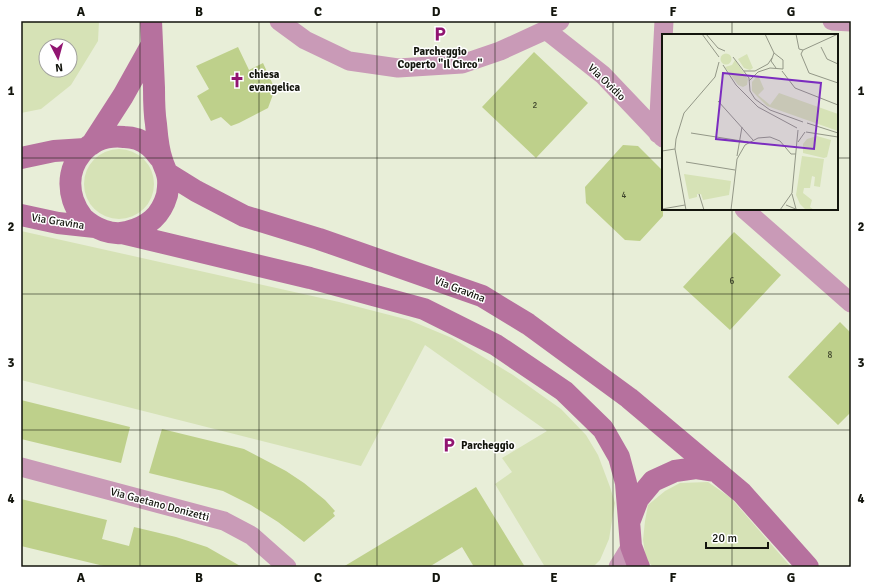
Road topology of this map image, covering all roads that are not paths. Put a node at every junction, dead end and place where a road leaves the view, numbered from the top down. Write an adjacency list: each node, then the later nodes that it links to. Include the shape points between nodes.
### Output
1 (278, 21): 5 (street, via 305,40 349,61 398,68 462,64 500,51)
2 (664, 21): 7 (street)
3 (832, 21): 4 (street)
4 (851, 22)
5 (553, 26): 9 (street, Via Ovidio)
6 (152, 27): 10 (main road, via 123,96); 12 (main road, via 155,122)
7 (664, 34)
8 (662, 78): 9 (street)
9 (660, 136)
10 (88, 146): 11 (main road); 12 (main road, via 103,138 132,137 149,146); 15 (main road, via 75,162 71,192 75,206)
11 (21, 158)
12 (164, 166): 16 (main road, via 167,194 161,210 151,222 138,230); 19 (main road, Via Gravina, via 196,191 244,216 482,296 528,324 629,398)
13 (745, 210): 17 (street)
14 (21, 215): 15 (main road, Via Gravina)
15 (94, 227): 16 (main road)
16 (122, 233): 20 (main road, via 310,278 424,309 496,346 564,391 603,429 619,457 626,483)
17 (851, 303)
18 (21, 467): 22 (street, Via Gaetano Donizetti, via 224,521 252,536)
19 (716, 471): 20 (main road, via 696,468 676,471 654,481 638,499); 25 (main road, Via Gravina, via 742,493)
20 (629, 523): 21 (main road)
21 (631, 546): 23 (street); 24 (main road)
22 (287, 567)
23 (618, 567)
24 (640, 567)
25 (808, 567)

